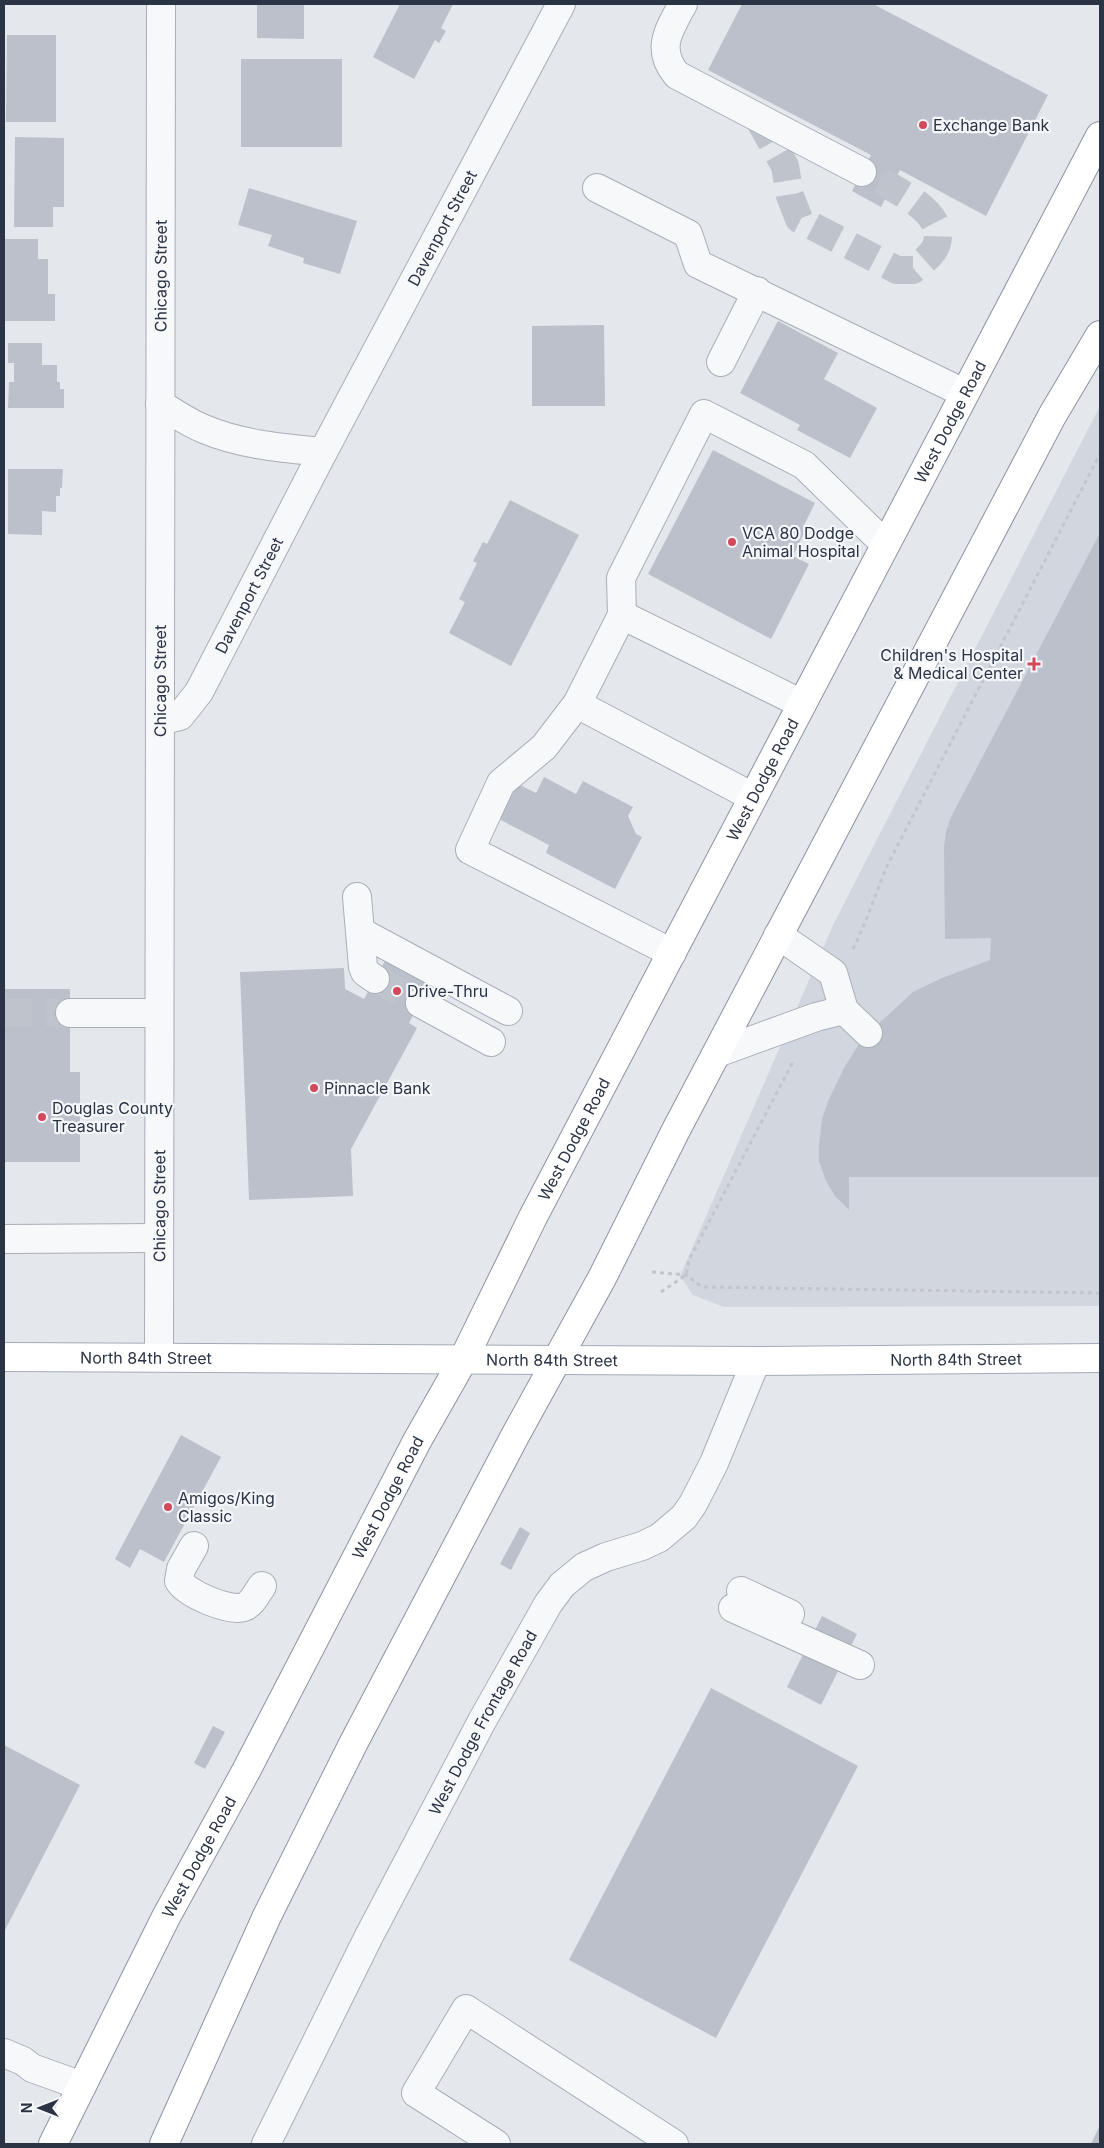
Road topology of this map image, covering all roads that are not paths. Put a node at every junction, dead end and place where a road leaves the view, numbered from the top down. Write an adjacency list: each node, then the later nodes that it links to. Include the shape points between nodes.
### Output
1 (161, 4): 11 (street, Chicago Street)
2 (561, 4): 12 (street, Davenport Street)
3 (683, 4): 5 (street, via 666,38 666,59 677,75)
4 (1100, 136): 10 (main road, West Dodge Road)
5 (862, 172)
6 (597, 188): 7 (street, via 688,234 698,264)
7 (757, 291): 9 (street); 10 (street)
8 (1100, 335): 21 (main road, via 1052,416)
9 (721, 362)
10 (964, 393): 13 (main road, West Dodge Road)
11 (160, 404): 12 (street, via 196,426 247,443); 17 (street, Chicago Street)
12 (323, 452): 17 (street, Davenport Street, via 199,692 180,716)
13 (885, 544): 14 (street, via 804,465 704,414 621,578); 16 (main road, West Dodge Road)
14 (622, 615): 15 (street); 16 (street)
15 (577, 704): 18 (street); 22 (street, via 544,747 501,783 470,850)
16 (802, 704): 18 (main road, West Dodge Road)
17 (160, 721): 28 (street, Chicago Street)
18 (753, 797): 22 (main road, West Dodge Road)
19 (357, 897): 20 (street)
20 (361, 932): 23 (street, via 363,967); 26 (street)
21 (778, 935): 25 (street, via 833,973); 31 (main road)
22 (672, 953): 37 (main road, West Dodge Road, via 533,1217)
23 (375, 979)
24 (420, 1003): 30 (street)
25 (844, 1010): 29 (street); 31 (street)
26 (508, 1011)
27 (70, 1013): 28 (street)
28 (159, 1013): 32 (street, Chicago Street)
29 (868, 1033)
30 (490, 1042)
31 (716, 1053): 38 (main road, via 602,1278)
32 (159, 1238): 33 (street); 34 (street, Chicago Street)
33 (4, 1239)
34 (159, 1357): 35 (main road, North 84th Street); 37 (main road, North 84th Street)
35 (4, 1358)
36 (1100, 1358): 39 (main road, North 84th Street)
37 (463, 1360): 38 (main road, North 84th Street); 45 (main road, West Dodge Road, via 166,1916)
38 (556, 1360): 39 (main road, North 84th Street); 47 (main road, via 353,1744 280,1890)
39 (756, 1361): 48 (street, West Dodge Frontage Road, via 714,1463 684,1517 659,1538 584,1567 562,1585 548,1604 482,1721 369,1936)
40 (194, 1546): 41 (street, via 179,1581 187,1590 216,1603 239,1608 246,1606)
41 (262, 1586)
42 (737, 1600): 43 (street)
43 (863, 1658)
44 (4, 2053): 45 (street, via 23,2060 32,2068)
45 (82, 2086): 46 (main road, West Dodge Road)
46 (53, 2144)
47 (164, 2144)
48 (266, 2144)
49 (496, 2144): 50 (street, via 416,2093 466,2009)
50 (674, 2144)

